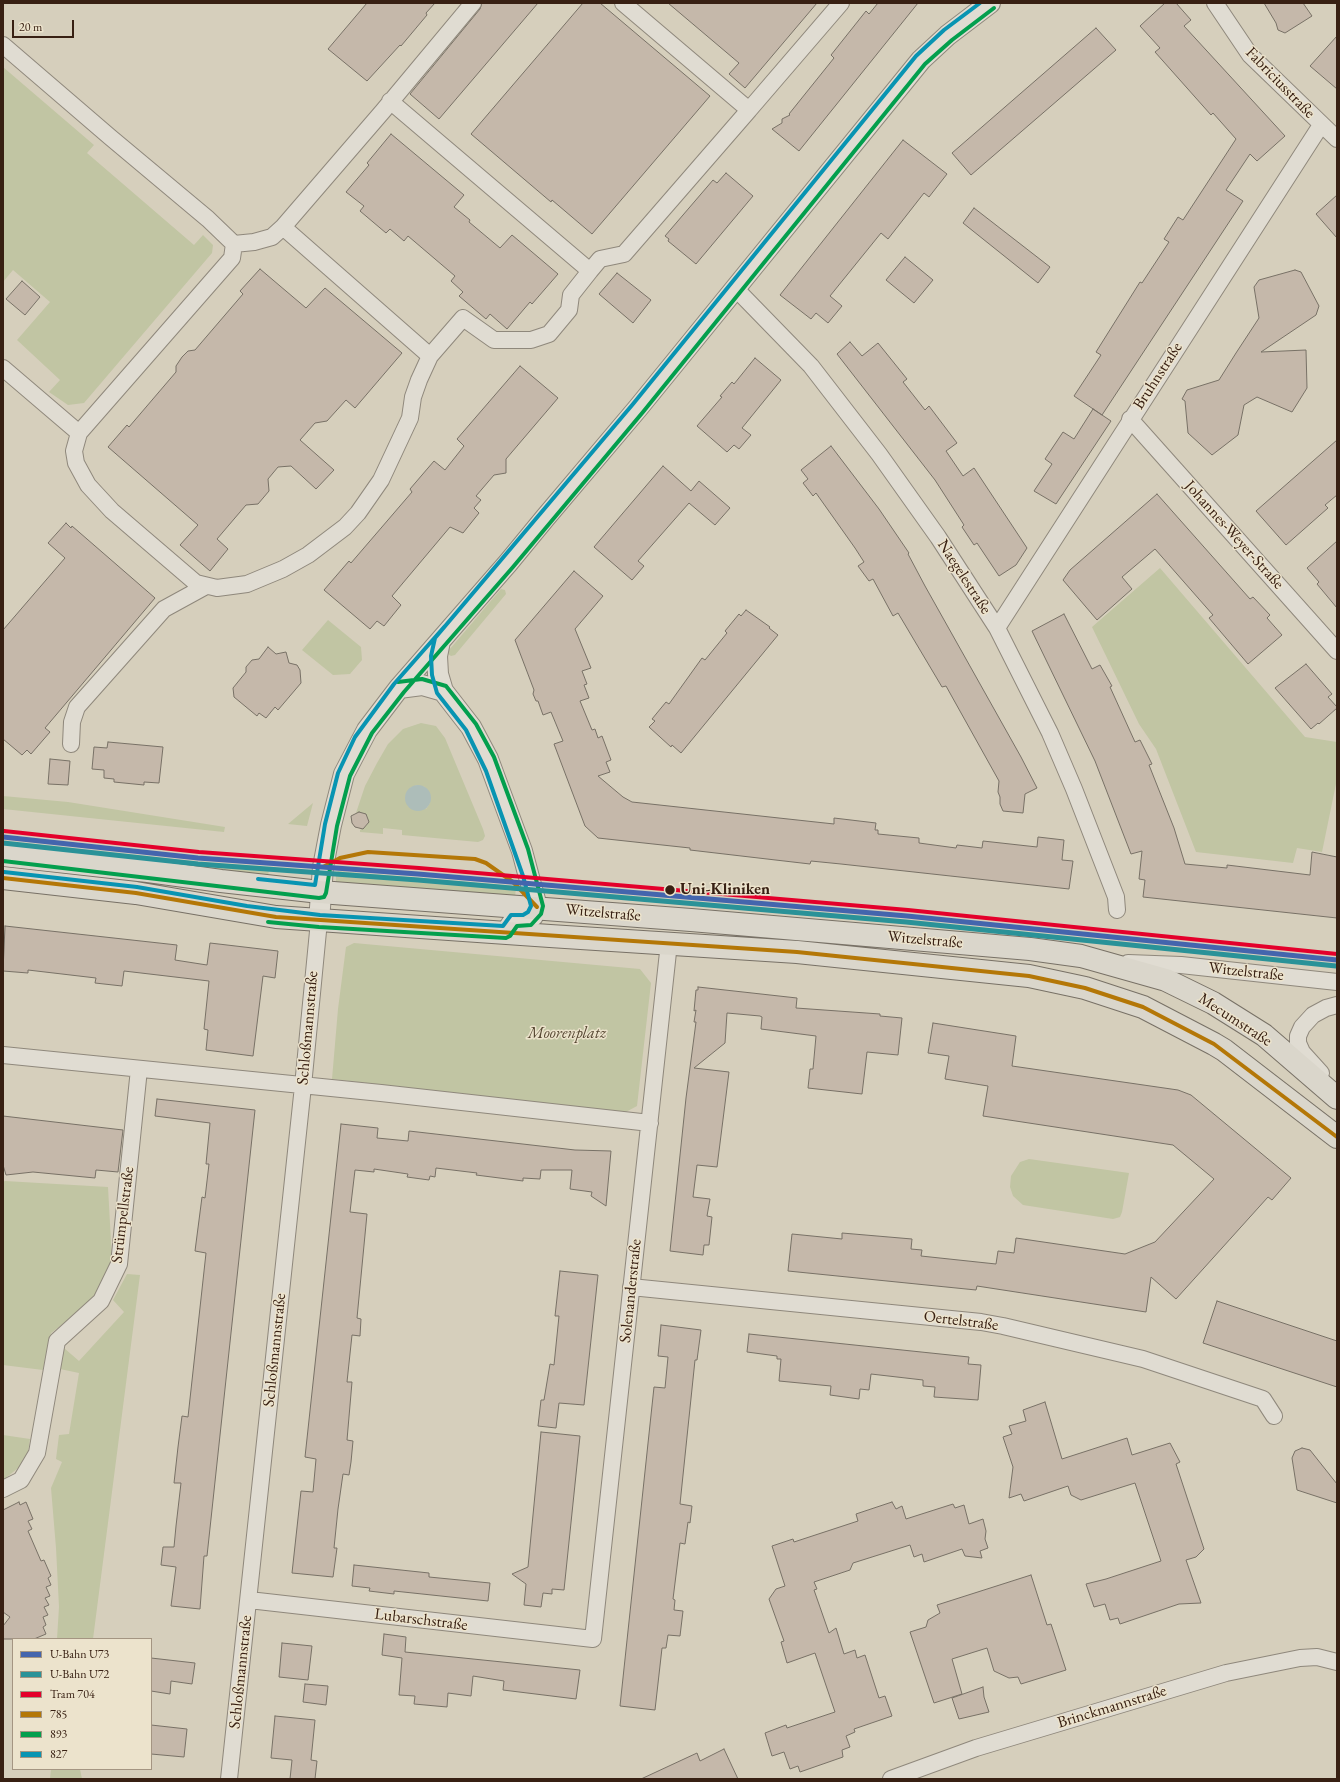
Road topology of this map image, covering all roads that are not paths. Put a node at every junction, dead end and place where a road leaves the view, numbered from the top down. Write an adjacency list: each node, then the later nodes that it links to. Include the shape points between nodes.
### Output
1 (473, 3): 7 (street)
2 (623, 3): 8 (street)
3 (841, 3): 8 (street)
4 (990, 3): 14 (street, via 921,60)
5 (1215, 3): 9 (street, Fabriciusstraße, via 1250,55)
6 (3, 45): 12 (street)
7 (390, 101): 11 (street); 13 (street)
8 (748, 110): 13 (street, via 624,254 600,259)
9 (1321, 125): 10 (street, Fabriciusstraße); 17 (street, Bruhnstraße)
10 (1337, 139)
11 (283, 227): 12 (street, via 272,238); 15 (street)
12 (234, 244): 18 (street, via 232,258)
13 (590, 271): 15 (street, via 571,295 569,310 549,334 531,340 494,340 463,318)
14 (736, 289): 20 (street, Naegelestraße, via 811,366 879,454 938,537); 21 (street)
15 (430, 356): 19 (street, via 418,380 410,418 381,480 345,527 308,555 284,569 247,584 229,588)
16 (3, 368): 18 (street)
17 (1130, 419): 20 (street, Bruhnstraße); 22 (street, Johannes-Weyer-Straße)
18 (79, 433): 19 (street, via 74,451 76,463 88,485 112,511 196,583)
19 (206, 586): 25 (street, via 164,609 77,707 72,722)
20 (997, 628): 30 (street, Naegelestraße, via 1050,733 1071,782 1116,897)
21 (440, 641): 23 (street); 24 (street, via 437,656 438,674)
22 (1337, 651)
23 (399, 688): 24 (street, via 422,685); 28 (street, via 367,730 344,774 331,825)
24 (443, 691): 29 (street, via 471,727 488,759 522,851)
25 (71, 744)
26 (3, 855): 28 (main road, Witzelstraße)
27 (3, 878): 31 (main road, Witzelstraße, via 136,893 261,915)
28 (320, 892): 29 (main road, Witzelstraße); 31 (street)
29 (537, 907): 32 (street, via 533,916 524,921 514,920); 34 (main road, Witzelstraße, via 1030,949)
30 (1117, 910)
31 (319, 920): 32 (main road, Witzelstraße); 41 (street, Schloßmannstraße)
32 (506, 932): 33 (main road, Witzelstraße)
33 (669, 943): 38 (main road, Witzelstraße, via 804,952 1029,976 1085,988 1143,1007); 43 (street, Solenanderstraße)
34 (1106, 962): 35 (main road, Witzelstraße); 36 (street, Witzelstraße, via 1181,965)
35 (1166, 980): 42 (main road, Mecumstraße, via 1213,1003 1252,1027)
36 (1337, 982)
37 (1337, 1005): 42 (street, via 1313,1015 1298,1036 1302,1052 1329,1082)
38 (1224, 1050): 44 (main road, Mecumstraße)
39 (3, 1055): 40 (street)
40 (138, 1069): 41 (street); 47 (street, Strümpellstraße, via 119,1264 101,1301 57,1341 39,1414 37,1453 21,1480)
41 (303, 1086): 43 (street); 48 (street, Schloßmannstraße)
42 (1336, 1097)
43 (650, 1123): 45 (street, Solenanderstraße)
44 (1337, 1137)
45 (631, 1286): 46 (street, Oertelstraße, via 1004,1326 1143,1359 1263,1399); 49 (street, Solenanderstraße)
46 (1274, 1416)
47 (3, 1489)
48 (249, 1600): 49 (street, Lubarschstraße); 51 (street, Schloßmannstraße)
49 (593, 1639)
50 (1337, 1662): 52 (street, Brinckmannstraße, via 1317,1657 1300,1658 1226,1673 976,1748)
51 (229, 1779)
52 (891, 1779)

